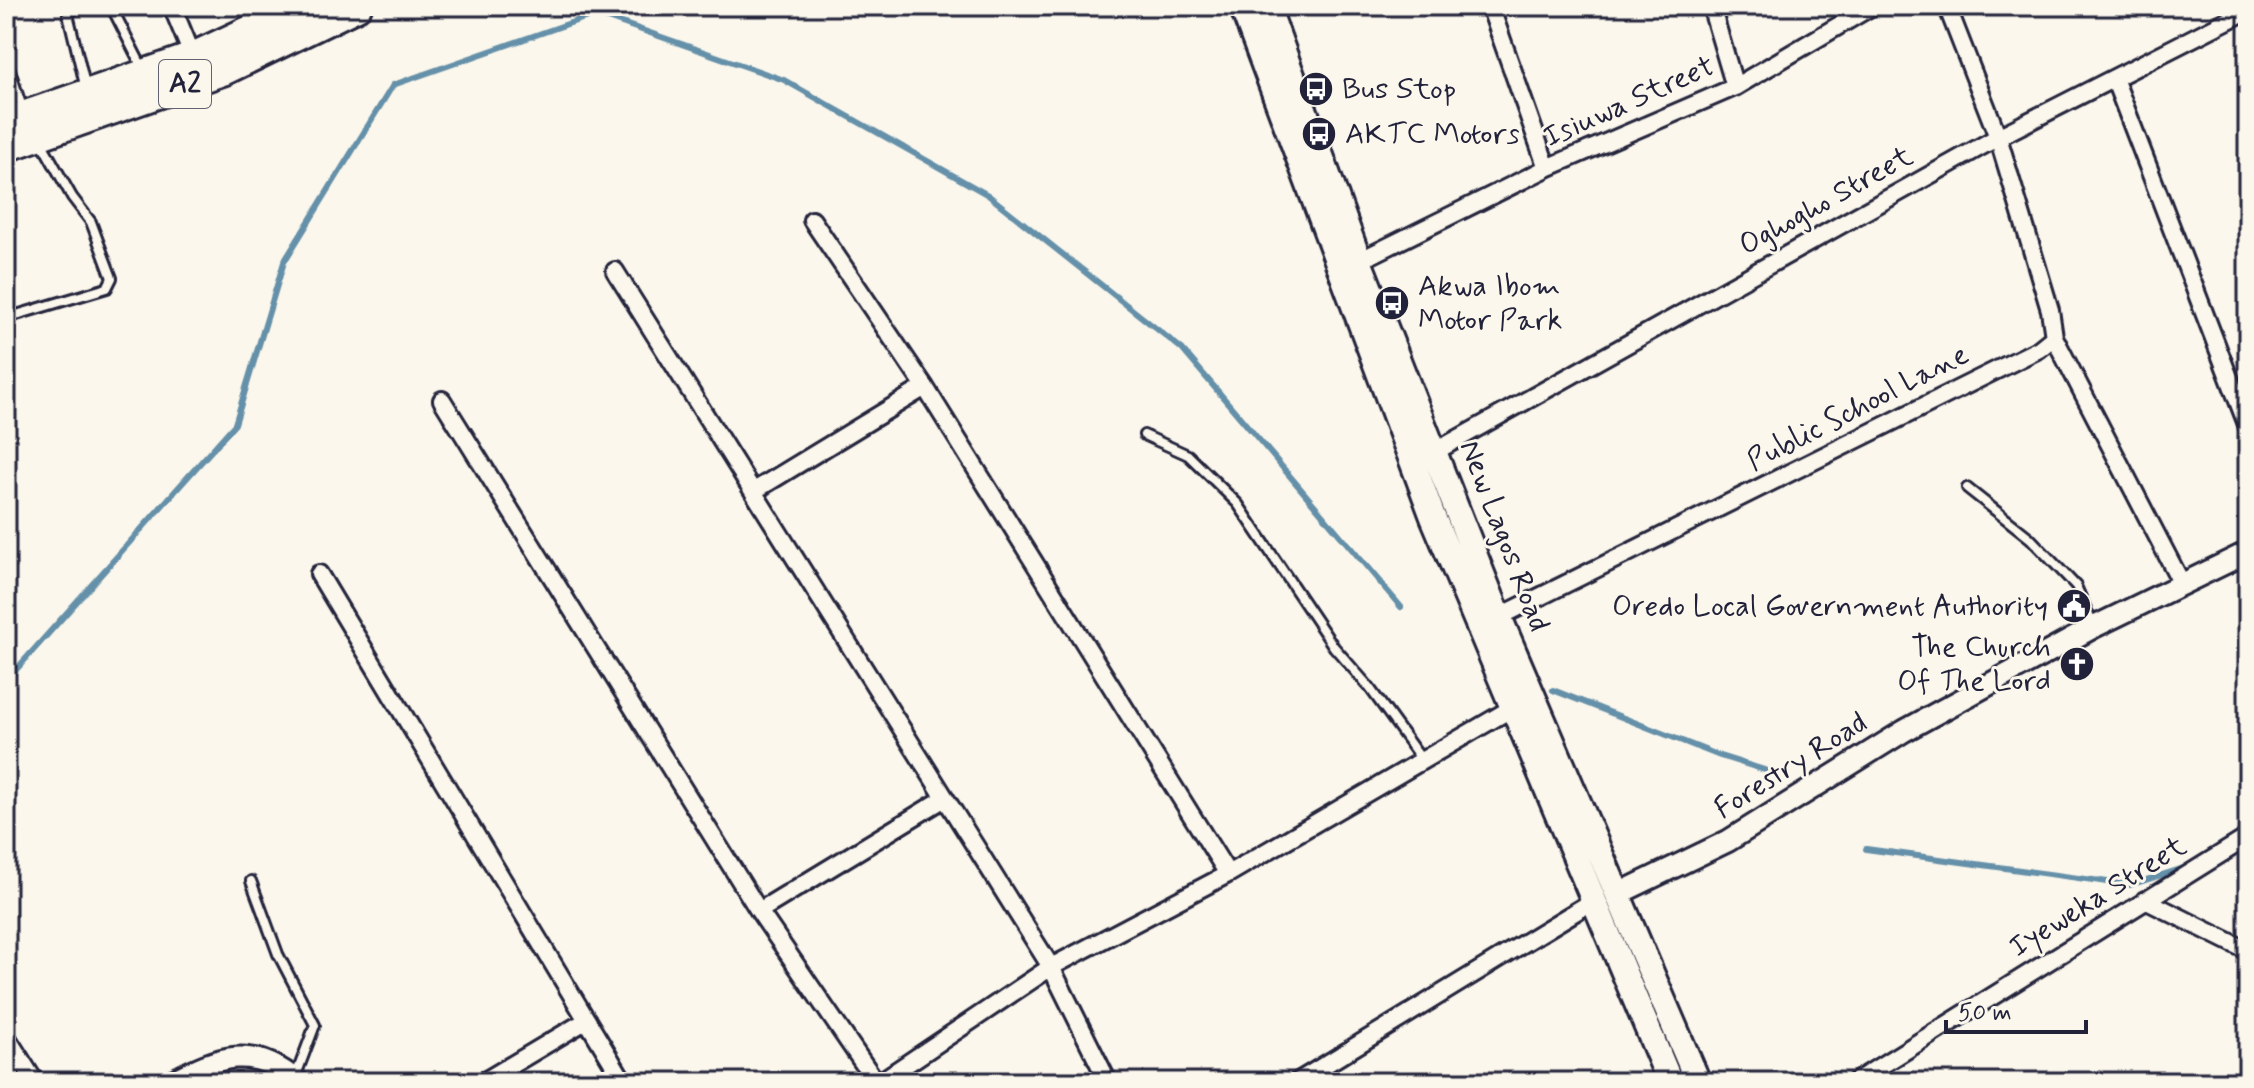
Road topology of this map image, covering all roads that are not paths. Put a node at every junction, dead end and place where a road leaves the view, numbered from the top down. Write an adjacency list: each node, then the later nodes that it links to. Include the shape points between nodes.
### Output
1 (79, 6): 18 (lane, via 68,14)
2 (111, 6): 15 (lane)
3 (172, 6): 14 (street)
4 (302, 6): 14 (highway, A2)
5 (357, 6): 19 (highway, A2, via 225,70)
6 (1242, 6): 41 (main road, New Lagos Road, via 1433,517)
7 (1267, 6): 24 (main road, New Lagos Road)
8 (1490, 6): 22 (street)
9 (1711, 6): 17 (street)
10 (1872, 6): 17 (street, Isiuwa Street)
11 (1947, 6): 20 (street)
12 (2248, 10): 16 (street, Oghogho Street)
13 (6, 57): 19 (lane)
14 (193, 57): 15 (highway, A2)
15 (145, 74): 18 (highway, A2)
16 (2114, 78): 20 (street, Oghogho Street); 30 (street)
17 (1735, 87): 22 (street, Isiuwa Street)
18 (87, 94): 19 (highway, A2)
19 (23, 124): 21 (highway, A2); 26 (lane, via 91,222 112,283)
20 (1998, 137): 27 (street); 32 (street, Oghogho Street)
21 (6, 147)
22 (1547, 168): 24 (street, Isiuwa Street)
23 (812, 220): 28 (street)
24 (1359, 261): 32 (main road, New Lagos Road)
25 (615, 271): 34 (street)
26 (13, 316)
27 (2054, 337): 37 (street); 38 (street, Public School Lane)
28 (925, 387): 34 (street); 45 (street)
29 (442, 400): 50 (street)
30 (2248, 427)
31 (1144, 435): 42 (lane, via 1188,455 1238,504 1334,647)
32 (1436, 451): 38 (main road, New Lagos Road)
33 (1967, 488): 39 (lane, via 2030,538 2076,586)
34 (754, 491): 43 (street)
35 (2248, 552): 37 (street, Forestry Road)
36 (319, 574): 53 (street)
37 (2182, 584): 39 (street, Forestry Road)
38 (1499, 617): 40 (main road, New Lagos Road)
39 (2094, 627): 47 (street, Forestry Road, via 1904,731 1728,841)
40 (1535, 695): 41 (street); 47 (main road, New Lagos Road)
41 (1513, 708): 42 (street); 49 (main road, New Lagos Road)
42 (1422, 760): 45 (street)
43 (945, 798): 50 (street); 52 (street)
44 (2248, 837): 48 (street, Iyeweka Street)
45 (1228, 874): 52 (street)
46 (251, 881): 55 (lane, via 278,954 315,1025)
47 (1618, 894): 64 (main road, New Lagos Road)
48 (2145, 900): 51 (street); 65 (street, Iyeweka Street)
49 (1593, 901): 62 (street); 63 (main road, New Lagos Road)
50 (759, 911): 60 (street)
51 (2248, 951)
52 (1051, 967): 60 (street); 61 (street)
53 (587, 1020): 58 (street); 59 (street)
54 (6, 1036): 56 (street)
55 (296, 1080): 57 (street, via 279,1066 247,1056 209,1061)
56 (35, 1082)
57 (171, 1082)
58 (483, 1082)
59 (624, 1082)
60 (878, 1082)
61 (1108, 1082)
62 (1297, 1082)
63 (1670, 1082)
64 (1698, 1082)
65 (1855, 1082)

